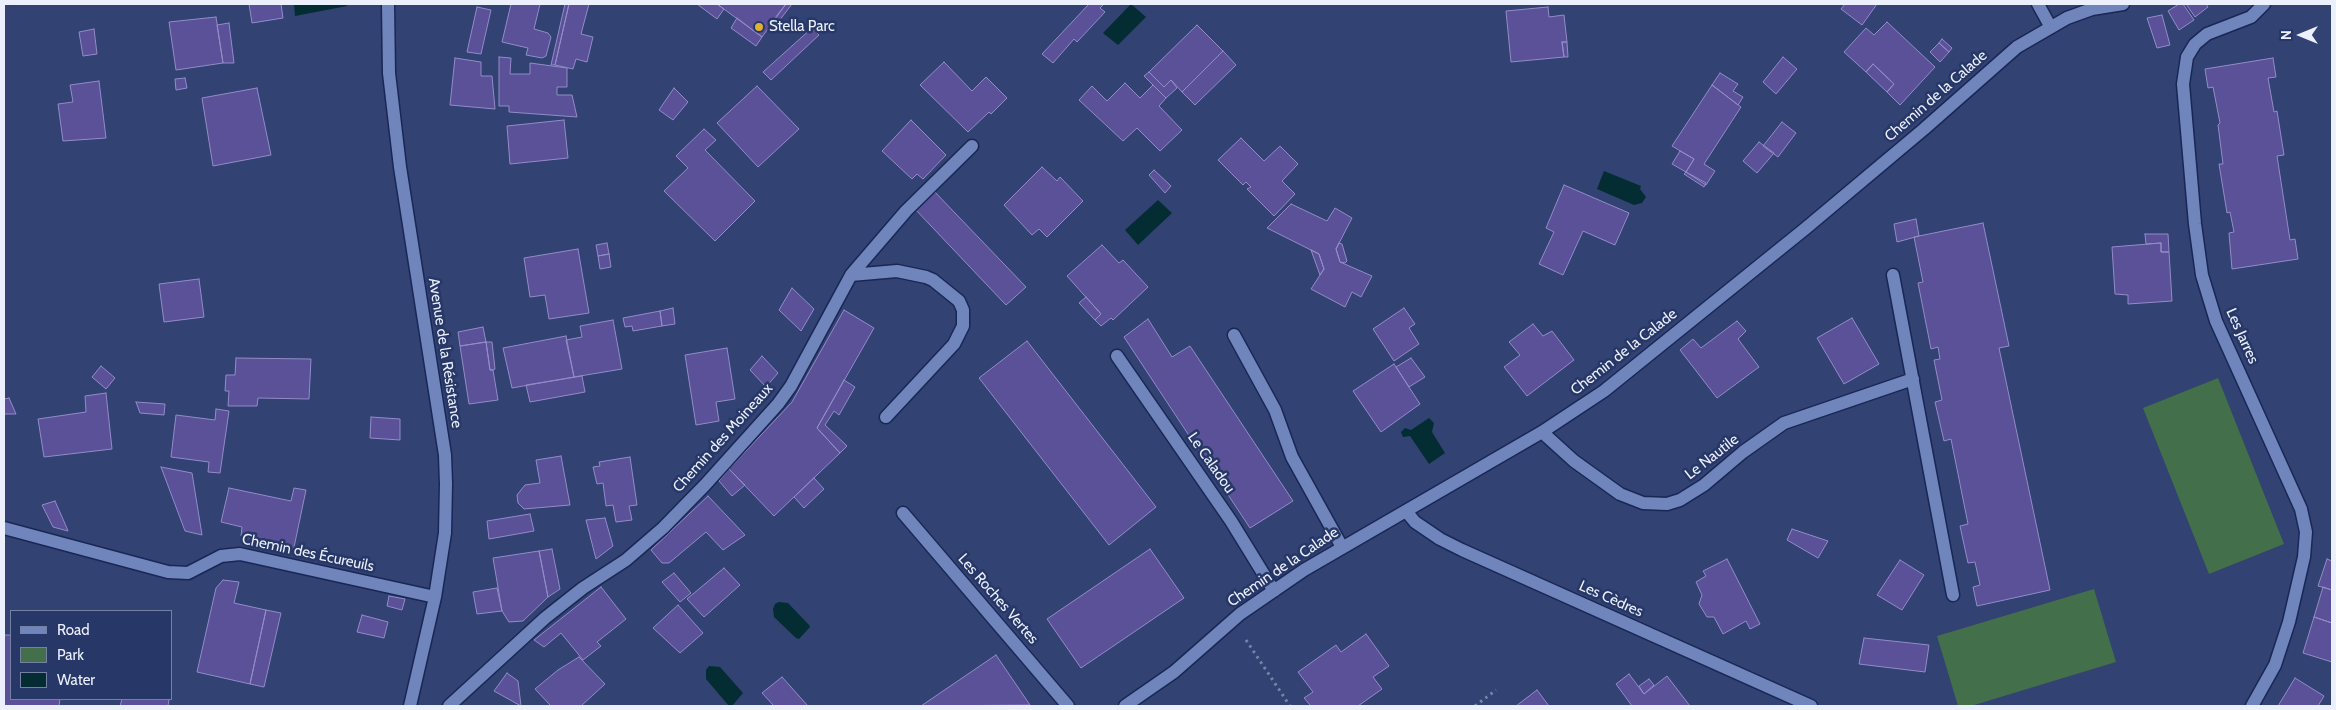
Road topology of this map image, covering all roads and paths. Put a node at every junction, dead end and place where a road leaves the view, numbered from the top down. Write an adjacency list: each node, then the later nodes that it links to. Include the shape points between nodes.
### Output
1 (388, 4): 20 (street, Avenue de la Résistance, via 389,74 400,167 445,455 447,510)
2 (2038, 4): 5 (street)
3 (2123, 4): 5 (street, Chemin de la Calade, via 2092,9)
4 (2264, 4): 30 (street, Les Jarres, via 2251,17 2207,34 2195,44 2187,57 2183,84 2202,276 2216,321 2301,510 2306,532 2304,557 2289,622 2275,665)
5 (2050, 26): 13 (street, Chemin de la Calade, via 2017,47 1814,222 1604,392)
6 (972, 146): 7 (street, Chemin des Moineaux, via 906,211)
7 (851, 275): 12 (street, via 897,271 926,277 959,301 963,310 963,326 954,344); 24 (street, Chemin des Moineaux, via 791,386 705,485 626,560 545,618)
8 (1893, 275): 11 (street)
9 (1234, 335): 17 (street, via 1275,410 1292,457)
10 (1117, 356): 18 (street, Le Caladou, via 1231,521)
11 (1912, 379): 13 (street, Le Nautile, via 1784,423 1704,485 1667,504 1643,503 1620,494 1574,461); 19 (street)
12 (886, 417)
13 (1542, 432): 14 (street, Chemin de la Calade)
14 (1406, 511): 17 (street, Chemin de la Calade); 29 (street, Les Cèdres, via 1415,522 1440,540)
15 (903, 513): 25 (street, Les Roches Vertes)
16 (4, 528): 20 (street, Chemin des Écureuils, via 168,572 188,573 221,556 240,554)
17 (1342, 547): 18 (street, Chemin de la Calade)
18 (1274, 591): 21 (street, Chemin de la Calade)
19 (1953, 595)
20 (435, 597): 23 (street, Avenue de la Résistance)
21 (1233, 620): 26 (street, Chemin de la Calade, via 1174,672); 27 (path)
22 (1496, 690): 28 (path)
23 (410, 706)
24 (449, 706)
25 (1068, 706)
26 (1125, 706)
27 (1290, 706)
28 (1474, 706)
29 (1811, 706)
30 (2252, 706)

